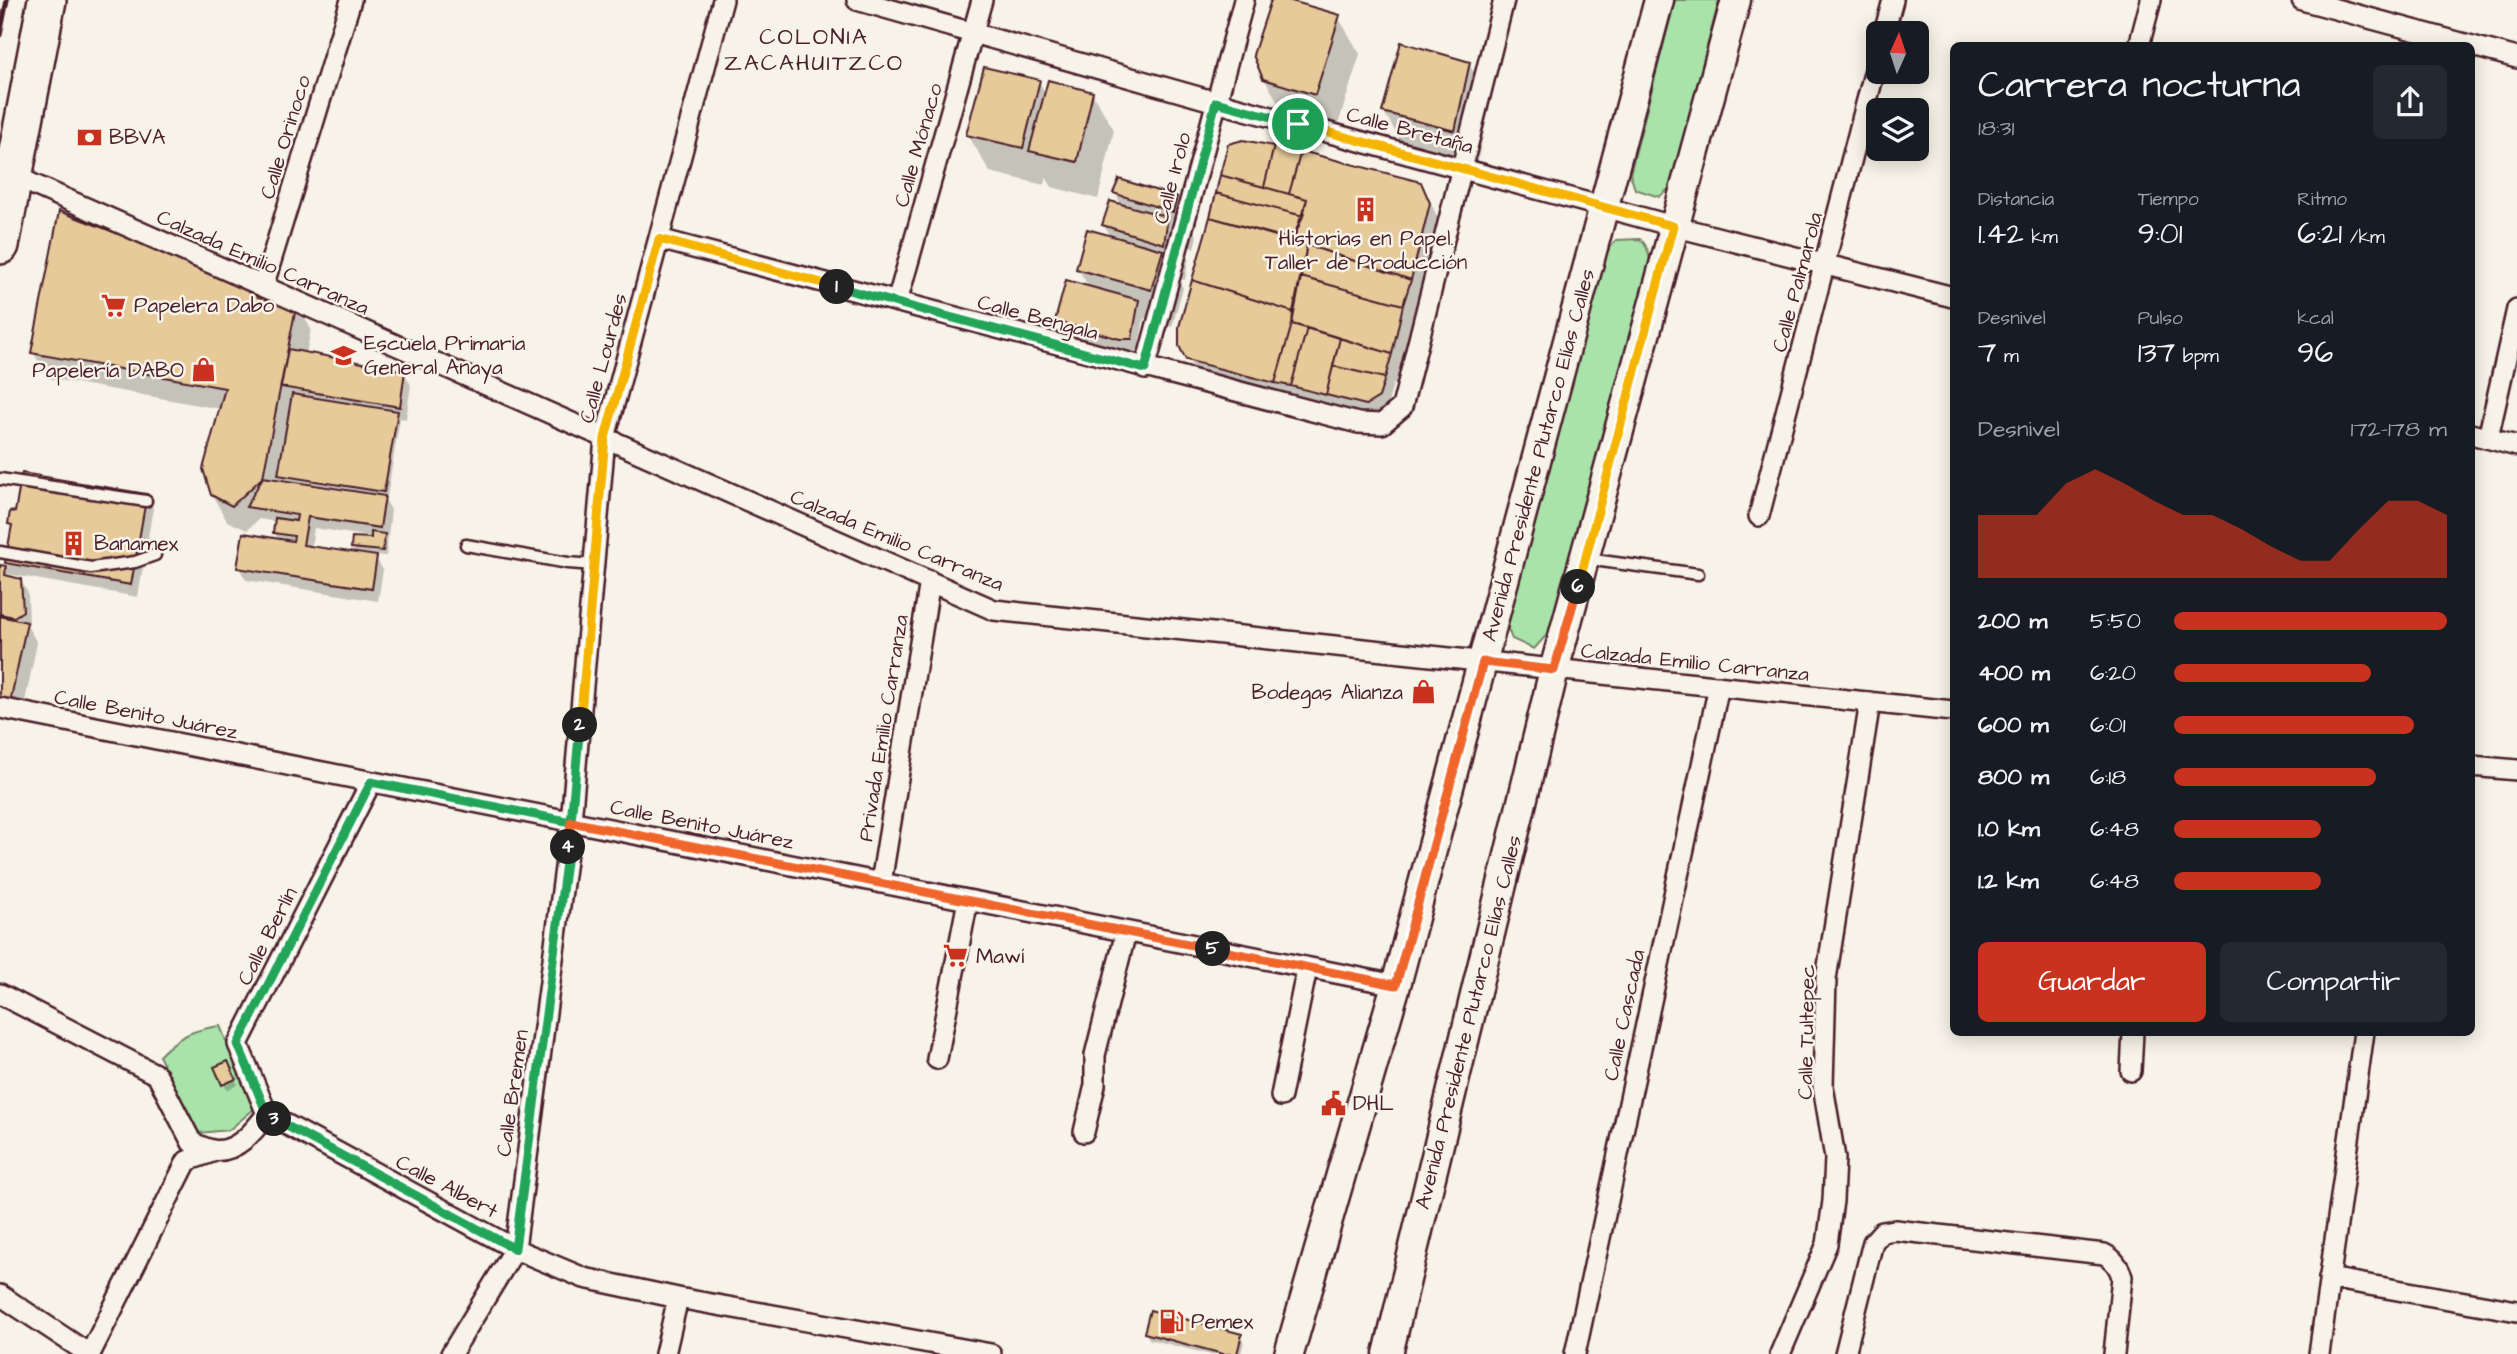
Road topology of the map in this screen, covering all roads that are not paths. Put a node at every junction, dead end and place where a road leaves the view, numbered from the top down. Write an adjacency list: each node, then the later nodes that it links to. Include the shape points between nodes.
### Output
1 (47, 0): 22 (highway)
2 (351, 0): 28 (street, Calle Orinoco)
3 (723, 0): 25 (street, Calle Lourdes)
4 (857, 0): 14 (street, Calle Bretaña)
5 (982, 0): 14 (street, Calle Mónaco)
6 (1244, 0): 20 (street, Calle Irolo)
7 (1504, 0): 21 (street)
8 (1659, 0): 23 (main road, Avenida Presidente Plutarco Elías Calles)
9 (1736, 0): 24 (main road, Avenida Presidente Plutarco Elías Calles)
10 (1893, 0): 13 (street)
11 (2151, 0): 15 (street)
12 (2302, 0): 16 (street)
13 (1887, 21)
14 (974, 32): 20 (street, Calle Bretaña); 30 (street, Calle Mónaco)
15 (2140, 42)
16 (2458, 42)
17 (2475, 47): 18 (street)
18 (2517, 58)
19 (1871, 84): 27 (street, Calle Palmarola)
20 (1216, 102): 21 (street, Calle Bretaña); 32 (street, Calle Irolo)
21 (1462, 167): 23 (street, Calle Bretaña); 32 (street, Calle Bengala, via 1402,407 1382,424 1358,423)
22 (14, 176): 26 (highway); 28 (street, Calzada Emilio Carranza)
23 (1605, 207): 24 (street, Calle Bretaña); 46 (main road, Avenida Presidente Plutarco Elías Calles)
24 (1673, 226): 27 (street, Calle Bretaña); 42 (main road, Avenida Presidente Plutarco Elías Calles)
25 (659, 239): 30 (street, Calle Bengala); 34 (street, Calle Lourdes)
26 (0, 244)
27 (1825, 266): 29 (street, Calle Bretaña); 38 (street, Calle Palmarola)
28 (263, 287): 34 (street, Calzada Emilio Carranza)
29 (1950, 296)
30 (897, 303): 32 (street, Calle Bengala)
31 (2517, 309): 33 (street)
32 (1145, 369)
33 (2479, 436): 35 (street)
34 (605, 438): 43 (street, Calle Lourdes); 45 (street, Calzada Emilio Carranza)
35 (2517, 446)
36 (0, 479): 37 (lane)
37 (146, 501)
38 (1759, 516)
39 (466, 545): 43 (lane)
40 (0, 552): 41 (lane, via 91,568)
41 (155, 555)
42 (1586, 559): 44 (lane); 47 (main road, Avenida Presidente Plutarco Elías Calles)
43 (595, 565): 55 (street, Calle Lourdes)
44 (1698, 574)
45 (930, 581): 46 (street, Calzada Emilio Carranza, via 994,610); 56 (street, Privada Emilio Carranza)
46 (1483, 662): 47 (street, Calzada Emilio Carranza); 60 (main road, Avenida Presidente Plutarco Elías Calles)
47 (1554, 670): 48 (street, Calzada Emilio Carranza); 81 (main road, Avenida Presidente Plutarco Elías Calles)
48 (1719, 686): 49 (street, Calzada Emilio Carranza); 82 (street, Calle Cascada)
49 (1870, 702): 51 (street, Calzada Emilio Carranza); 75 (street, Calle Tultepec, via 1826,979 1823,1086 1835,1158 1833,1201 1827,1244)
50 (0, 708): 54 (street, Calle Benito Juárez)
51 (1950, 711)
52 (2475, 766): 53 (street)
53 (2517, 771)
54 (371, 782): 55 (street, Calle Benito Juárez); 67 (street, Calle Berlín, via 238,1044)
55 (571, 822): 56 (street, Calle Benito Juárez); 70 (street, Calle Bremen)
56 (881, 883): 57 (street, Calle Benito Juárez)
57 (968, 900): 58 (street, Calle Benito Juárez); 64 (street)
58 (1126, 932): 59 (street, Calle Benito Juárez); 68 (street, via 1095,1055 1095,1085)
59 (1307, 968): 60 (street, Calle Benito Juárez); 66 (street)
60 (1396, 985): 80 (main road, Avenida Presidente Plutarco Elías Calles)
61 (0, 994): 69 (street, via 157,1075 192,1143)
62 (2133, 1036): 65 (street)
63 (2363, 1036): 71 (street)
64 (937, 1059)
65 (2131, 1071)
66 (1282, 1096)
67 (267, 1114): 69 (street, via 245,1140); 70 (street, Calle Albert)
68 (1084, 1132)
69 (215, 1151): 76 (street, via 187,1161)
70 (515, 1249): 73 (street, Calle Albert, via 584,1278); 77 (street, Calle Bremen)
71 (2329, 1278): 74 (street); 85 (street)
72 (0, 1295): 76 (street)
73 (678, 1298): 78 (street); 79 (street, Calle Albert)
74 (2517, 1311)
75 (1785, 1353)
76 (89, 1354)
77 (451, 1354)
78 (665, 1354)
79 (992, 1354)
80 (1289, 1354)
81 (1388, 1354)
82 (1575, 1354)
83 (1845, 1354): 84 (street, via 1873,1242 1882,1232 1895,1230 2104,1254 2122,1277)
84 (2114, 1354)
85 (2319, 1354)

